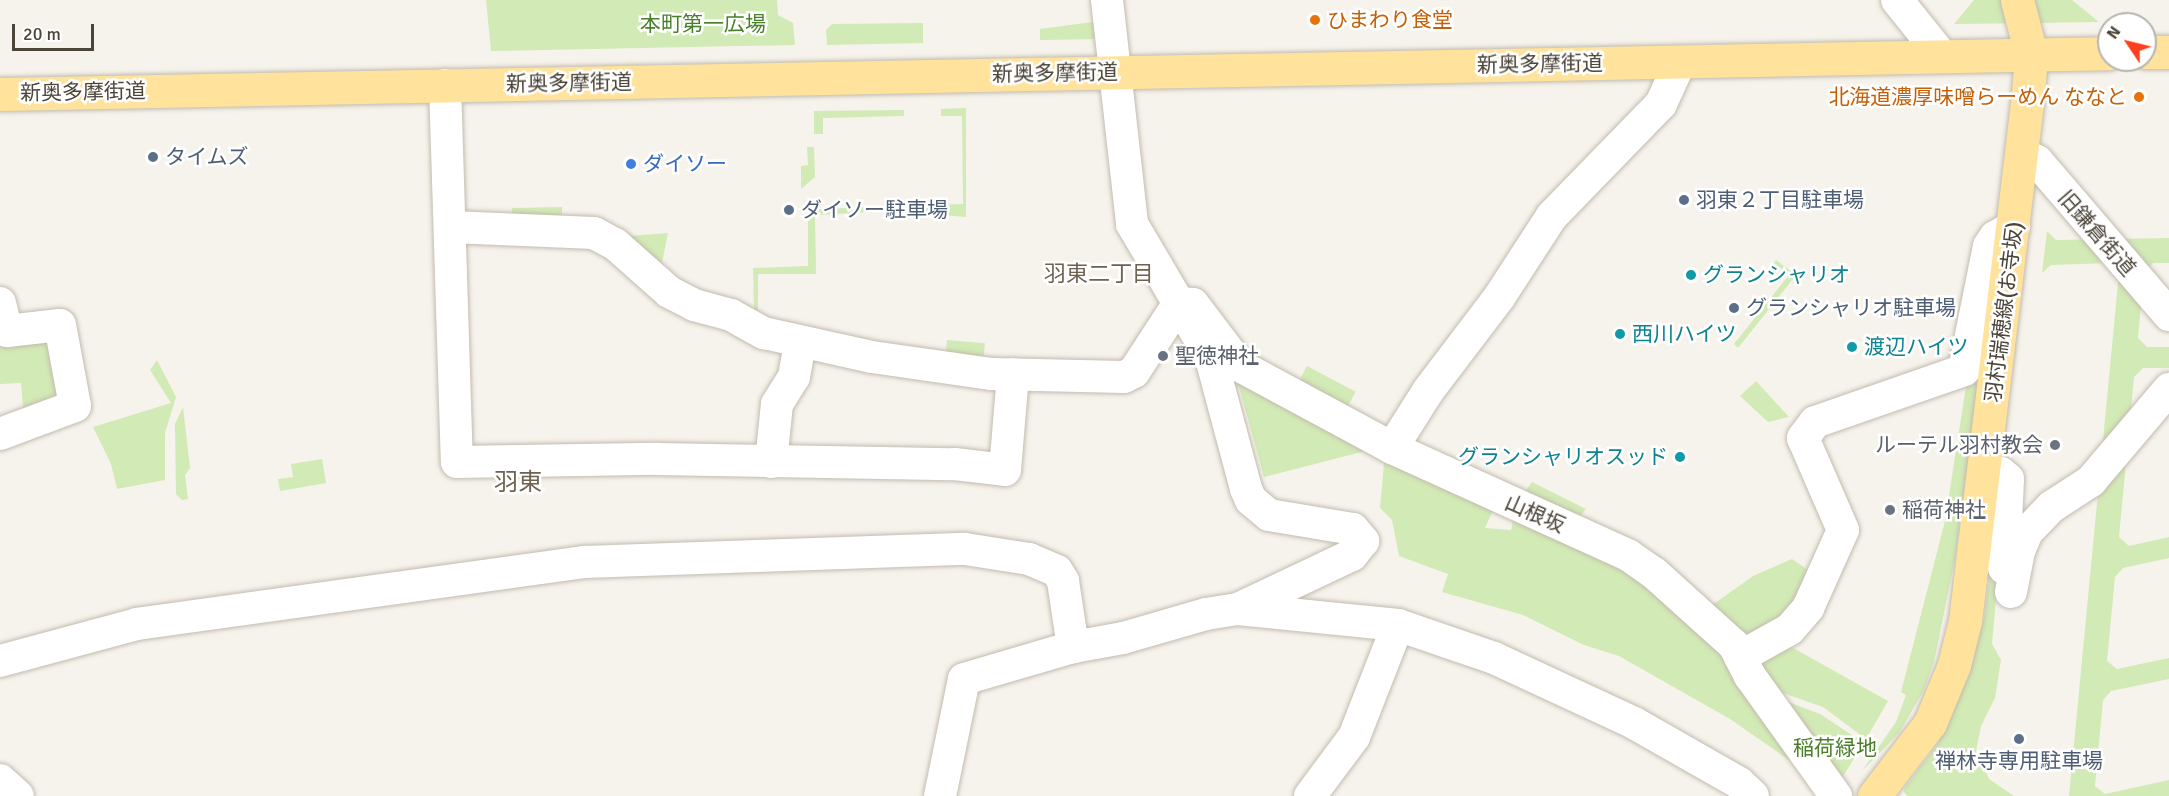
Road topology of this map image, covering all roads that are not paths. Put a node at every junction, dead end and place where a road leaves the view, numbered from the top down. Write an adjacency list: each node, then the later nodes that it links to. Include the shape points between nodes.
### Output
1 (1107, 0): 8 (street)
2 (1898, 0): 6 (street)
3 (2017, 0): 5 (main road, 羽村瑞穂線(お寺坂))
4 (2097, 53): 5 (main road, 新奥多摩街道)
5 (2031, 54): 6 (main road, 新奥多摩街道); 11 (main road, 羽村瑞穂線(お寺坂))
6 (1941, 55): 7 (main road, 新奥多摩街道)
7 (1680, 62): 8 (main road, 新奥多摩街道); 21 (street, via 1661,104 1552,216)
8 (1117, 72): 9 (main road, 新奥多摩街道); 15 (street, via 1130,218)
9 (445, 85): 10 (main road, 新奥多摩街道); 13 (street)
10 (0, 94)
11 (2023, 154): 12 (main road, 羽村瑞穂線(お寺坂)); 16 (street, 旧鎌倉街道, via 2041,166)
12 (2014, 226): 23 (main road, 羽村瑞穂線(お寺坂)); 27 (street, via 1995,237 1989,246 1964,370 1815,422 1803,438 1843,530 1808,608 1790,629)
13 (452, 227): 17 (street, via 604,236 680,299 731,315 764,333); 22 (street, via 458,462 526,458)
14 (0, 303): 20 (street, via 7,331 60,325 75,406)
15 (1179, 303): 18 (street, via 1134,372 1124,377); 21 (street, 山根坂, via 1193,304 1203,313 1240,366); 24 (street, via 1211,358 1251,500 1278,517 1353,529 1363,542 1352,555)
16 (2169, 315)
17 (800, 343): 18 (street, via 920,365); 22 (street, via 794,377 777,404)
18 (1013, 374): 22 (street, via 1005,470 956,464)
19 (2169, 388): 23 (street, via 2091,481 2051,507 2032,525 2019,551 2011,592 2002,556 2008,479 2001,473)
20 (0, 434)
21 (1392, 448): 27 (street, 山根坂, via 1628,555 1699,611 1734,645)
22 (771, 462)
23 (1984, 471): 35 (main road, 羽村瑞穂線(お寺坂), via 1970,589 1954,664 1930,723)
24 (1238, 609): 25 (street); 26 (street)
25 (1398, 625): 32 (street, via 1354,737); 33 (street, via 1525,670 1634,723 1739,783)
26 (1073, 647): 28 (street, via 1063,581 1057,571 1029,559 965,549 584,562 136,624); 31 (street, via 964,679)
27 (1740, 657): 34 (street, 山根坂)
28 (0, 661)
29 (0, 780): 30 (street)
30 (18, 796)
31 (940, 796)
32 (1310, 796)
33 (1753, 796)
34 (1836, 796)
35 (1874, 796)

